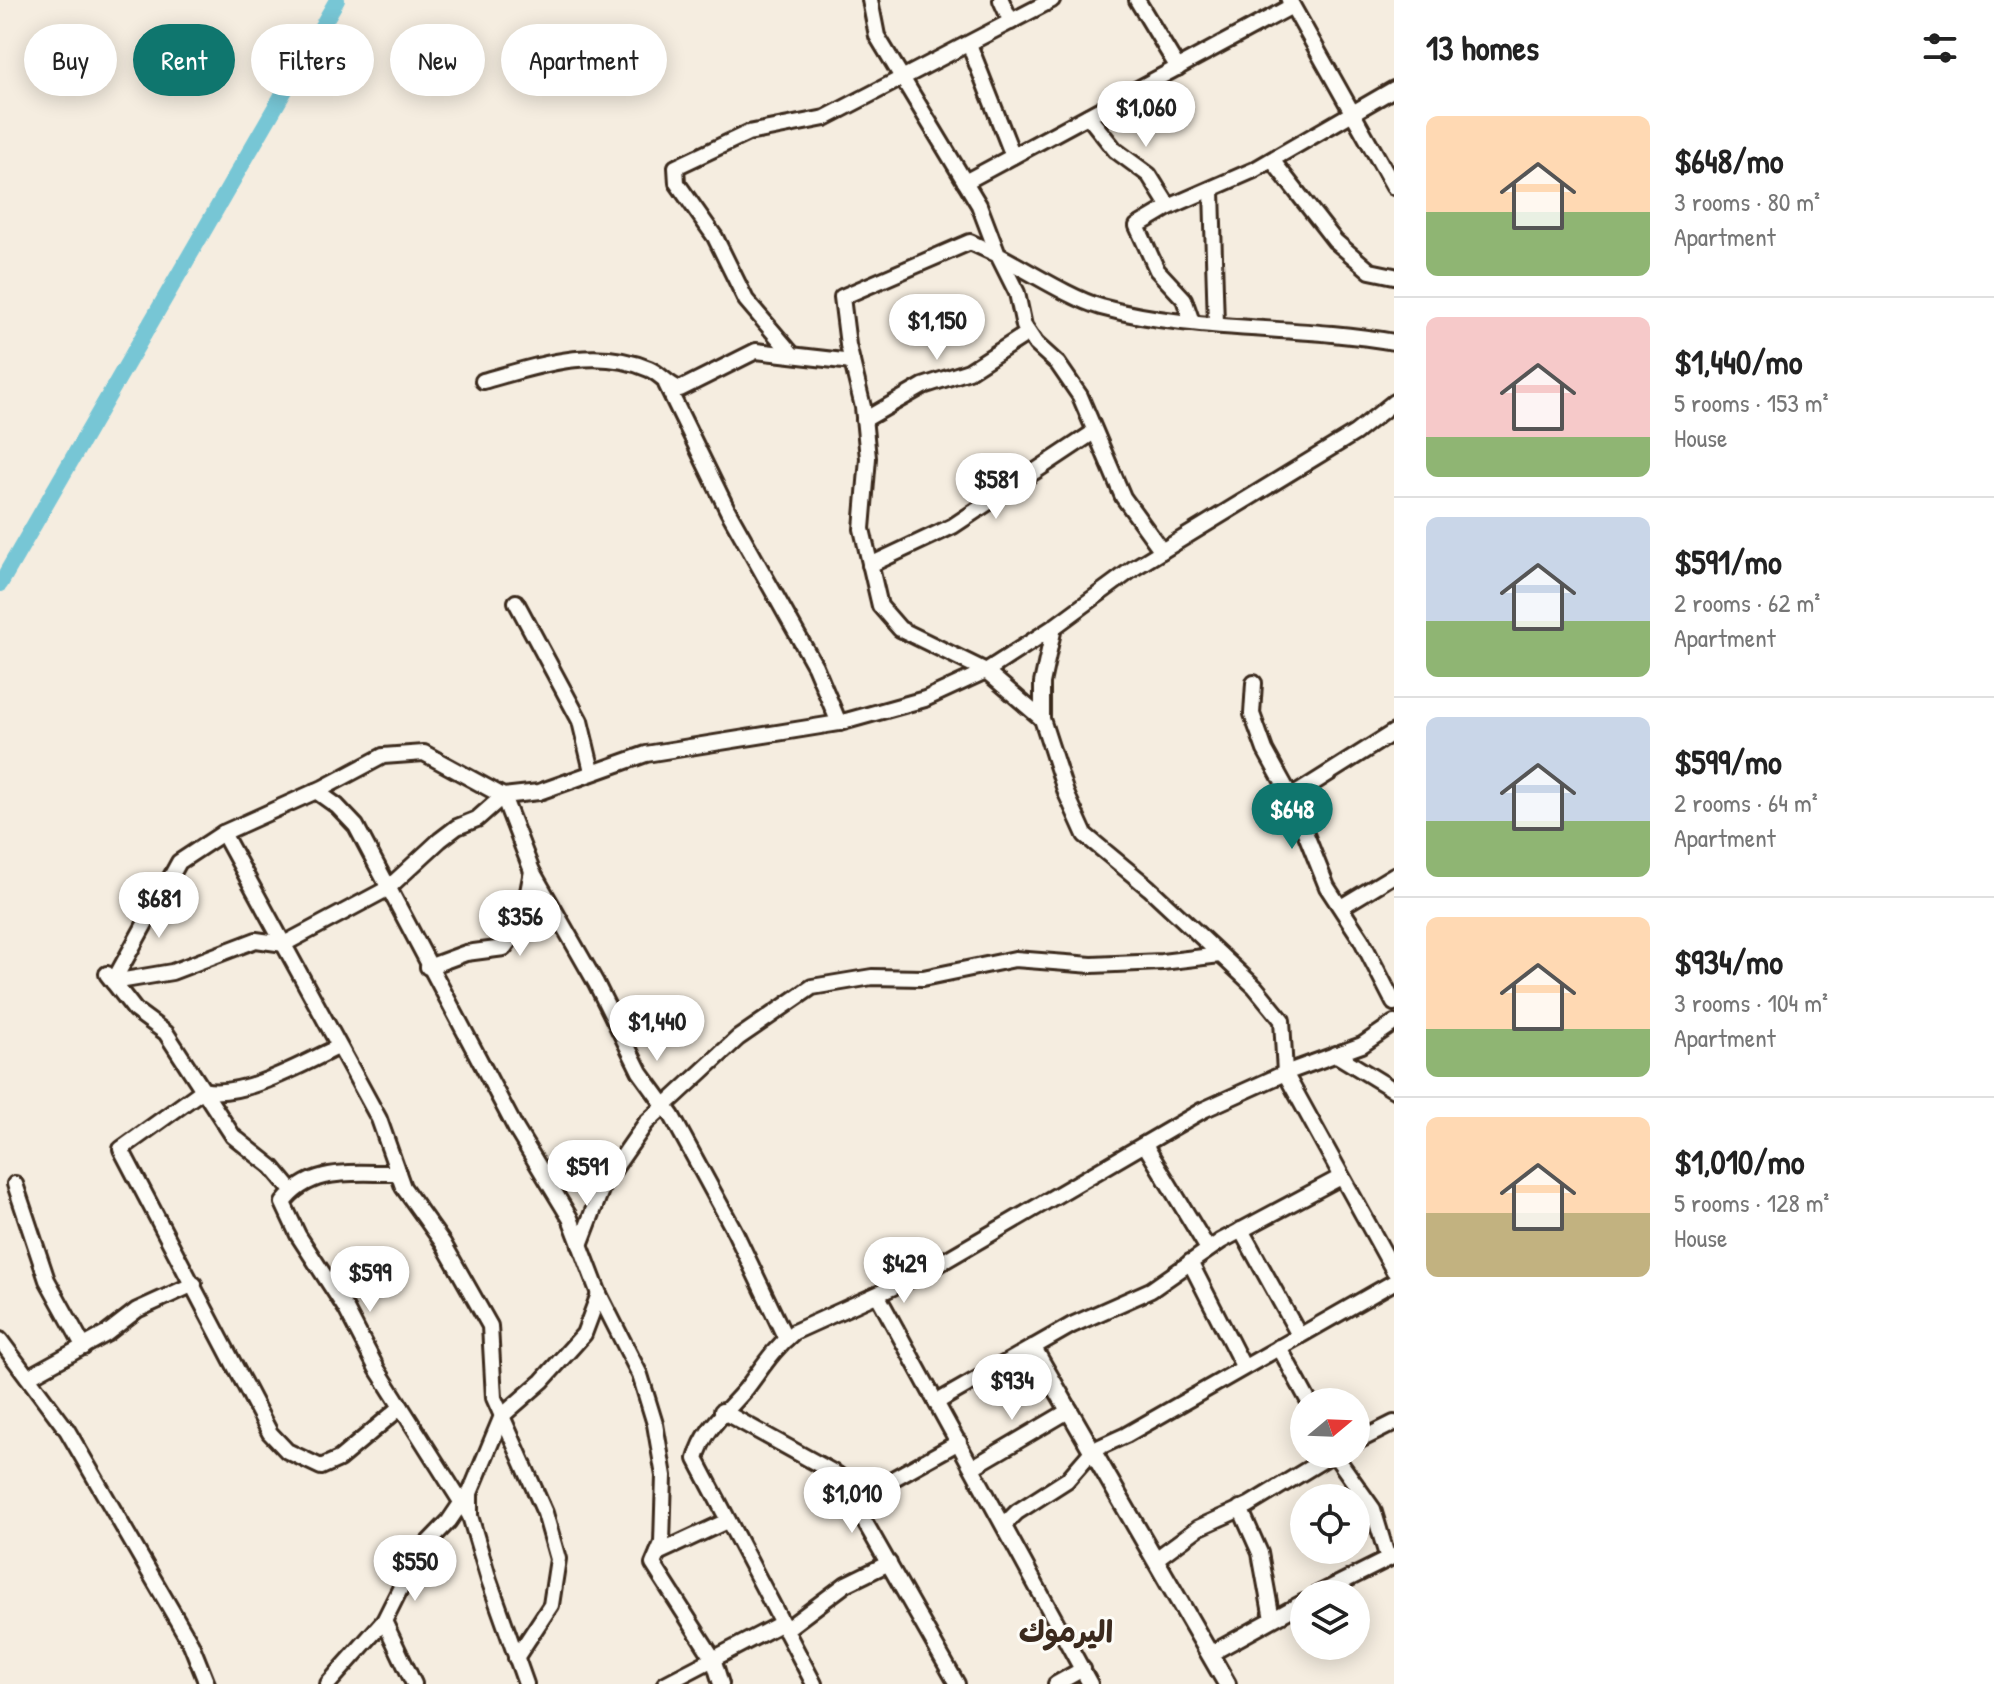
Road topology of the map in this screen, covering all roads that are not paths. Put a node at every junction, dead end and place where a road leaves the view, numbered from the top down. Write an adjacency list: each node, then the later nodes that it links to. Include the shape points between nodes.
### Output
1 (870, 0): 9 (street, via 877,36)
2 (1001, 0): 6 (street)
3 (1052, 0): 6 (street)
4 (1137, 0): 8 (street)
5 (1291, 3): 8 (street); 11 (street)
6 (1011, 22): 7 (street)
7 (969, 44): 9 (street); 13 (street)
8 (1178, 68): 12 (street)
9 (902, 78): 15 (street); 25 (street, via 825,118 748,133 676,167 677,183 715,237 746,300)
10 (1394, 89): 11 (street)
11 (1352, 112): 14 (street); 16 (street)
12 (1088, 116): 13 (street); 18 (street, via 1115,150 1149,175)
13 (1013, 156): 15 (street)
14 (1272, 160): 17 (street); 20 (street, via 1335,241 1370,271)
15 (965, 182): 19 (street)
16 (1394, 187)
17 (1212, 191): 18 (street); 22 (street)
18 (1169, 207): 21 (street, via 1137,226 1157,270 1184,299)
19 (998, 255): 21 (street, via 1098,307); 23 (street, via 1017,293); 26 (street, via 970,242 842,297)
20 (1394, 276)
21 (1192, 322): 22 (street)
22 (1216, 324): 24 (street)
23 (1028, 333): 30 (street, via 969,371 923,386); 31 (street, via 1080,396)
24 (1394, 342)
25 (792, 354): 26 (street); 28 (street, via 756,351 680,389)
26 (852, 362): 30 (street)
27 (483, 381): 28 (street, via 558,360 598,357 653,370)
28 (666, 384): 39 (street, via 728,511 815,666)
29 (1394, 402): 32 (street, via 1355,433)
30 (864, 420): 33 (street, via 868,458 862,529)
31 (1094, 432): 32 (street, via 1123,497); 33 (street, via 953,526)
32 (1162, 551): 35 (street)
33 (870, 565): 36 (street, via 880,606 900,629)
34 (516, 602): 41 (street, via 580,721)
35 (1054, 627): 36 (street); 38 (street, via 1042,683)
36 (986, 671): 38 (street); 39 (street, via 925,699)
37 (1254, 683): 44 (street, via 1252,714)
38 (1042, 719): 51 (street, via 1085,835)
39 (839, 723): 41 (street, via 646,754)
40 (1394, 732): 44 (street)
41 (592, 771): 43 (street, via 539,792)
42 (316, 791): 43 (street, via 383,756 424,753); 45 (street); 48 (street, via 356,826)
43 (503, 796): 46 (street); 48 (street, via 440,840)
44 (1291, 797): 49 (street, via 1327,887)
45 (223, 833): 50 (street); 53 (street, via 179,862)
46 (532, 871): 52 (street, via 522,923 504,948 466,953); 61 (street, via 640,1072)
47 (1394, 875): 49 (street)
48 (387, 889): 50 (street); 52 (street)
49 (1341, 907): 54 (street)
50 (284, 944): 53 (street, via 256,940 172,972); 56 (street)
51 (1220, 955): 58 (street, via 1282,1020); 61 (street, via 1092,965 1015,959 923,978 872,977 812,987 738,1038)
52 (428, 967): 68 (street, via 570,1218)
53 (110, 978): 59 (street, via 135,1010 166,1033)
54 (1394, 1003)
55 (1394, 1023): 57 (street, via 1362,1045)
56 (338, 1047): 59 (street, via 294,1070 231,1089); 63 (street, via 379,1119)
57 (1335, 1054): 58 (street); 60 (street)
58 (1285, 1073): 62 (street, via 1203,1110); 64 (street)
59 (203, 1090): 66 (street, via 233,1136); 73 (street, via 121,1149)
60 (1394, 1090)
61 (664, 1104): 68 (street, via 603,1185); 77 (street, via 735,1232)
62 (1145, 1145): 69 (street); 75 (street)
63 (398, 1173): 66 (street, via 326,1175); 89 (street, via 490,1326 494,1398)
64 (1341, 1177): 67 (street); 71 (street)
65 (15, 1184): 79 (street, via 47,1280)
66 (292, 1191): 86 (street, via 283,1203 298,1235)
67 (1241, 1230): 69 (street); 76 (street)
68 (580, 1245): 74 (street)
69 (1208, 1249): 70 (street)
70 (1190, 1262): 81 (street, via 1151,1290 1106,1307); 82 (street)
71 (1394, 1271)
72 (1394, 1282): 76 (street)
73 (194, 1284): 79 (street, via 137,1310); 86 (street, via 270,1433 287,1451 321,1467 339,1459)
74 (599, 1294): 89 (street, via 584,1334 565,1358); 102 (street, via 640,1375 655,1424 666,1510)
75 (878, 1296): 77 (street); 85 (street)
76 (1299, 1335): 80 (street)
77 (786, 1339): 88 (street)
78 (0, 1340): 83 (street)
79 (84, 1347): 83 (street)
80 (1279, 1347): 82 (street); 84 (street)
81 (1033, 1348): 85 (street); 87 (street)
82 (1243, 1366): 93 (street)
83 (28, 1377): 115 (street, via 67,1430 152,1574)
84 (1301, 1388)
85 (937, 1402): 92 (street)
86 (401, 1407): 97 (street)
87 (1070, 1410): 93 (street); 94 (street)
88 (722, 1411): 98 (street, via 838,1475); 100 (street, via 702,1437 696,1459)
89 (502, 1416): 97 (street); 112 (street, via 545,1513 558,1559 551,1605)
90 (1394, 1423): 91 (street)
91 (1370, 1435)
92 (959, 1442): 94 (street); 98 (street)
93 (1093, 1450): 101 (street, via 1067,1480); 104 (street)
94 (973, 1467): 101 (street)
95 (1310, 1468): 99 (street)
96 (1344, 1468): 103 (street, via 1373,1509)
97 (465, 1496): 109 (street, via 418,1553); 112 (street)
98 (855, 1500): 105 (street)
99 (1240, 1508): 104 (street, via 1198,1528); 108 (street, via 1260,1553)
100 (727, 1521): 102 (street); 110 (street)
101 (1005, 1524): 114 (street)
102 (658, 1553): 113 (street, via 653,1564)
103 (1391, 1557): 106 (street)
104 (1156, 1559): 111 (street)
105 (889, 1563): 110 (street, via 846,1584); 122 (street)
106 (1346, 1580)
107 (1290, 1609): 108 (street)
108 (1272, 1619): 111 (street)
109 (384, 1621): 116 (street); 117 (street)
110 (784, 1627): 113 (street); 121 (street)
111 (1210, 1654): 125 (street)
112 (516, 1658): 118 (street)
113 (713, 1658): 119 (street); 120 (street)
114 (1083, 1669): 123 (street); 124 (street)
115 (207, 1684)
116 (328, 1684)
117 (414, 1684)
118 (526, 1684)
119 (665, 1684)
120 (721, 1684)
121 (814, 1684)
122 (957, 1684)
123 (1056, 1684)
124 (1090, 1684)
125 (1227, 1684)

